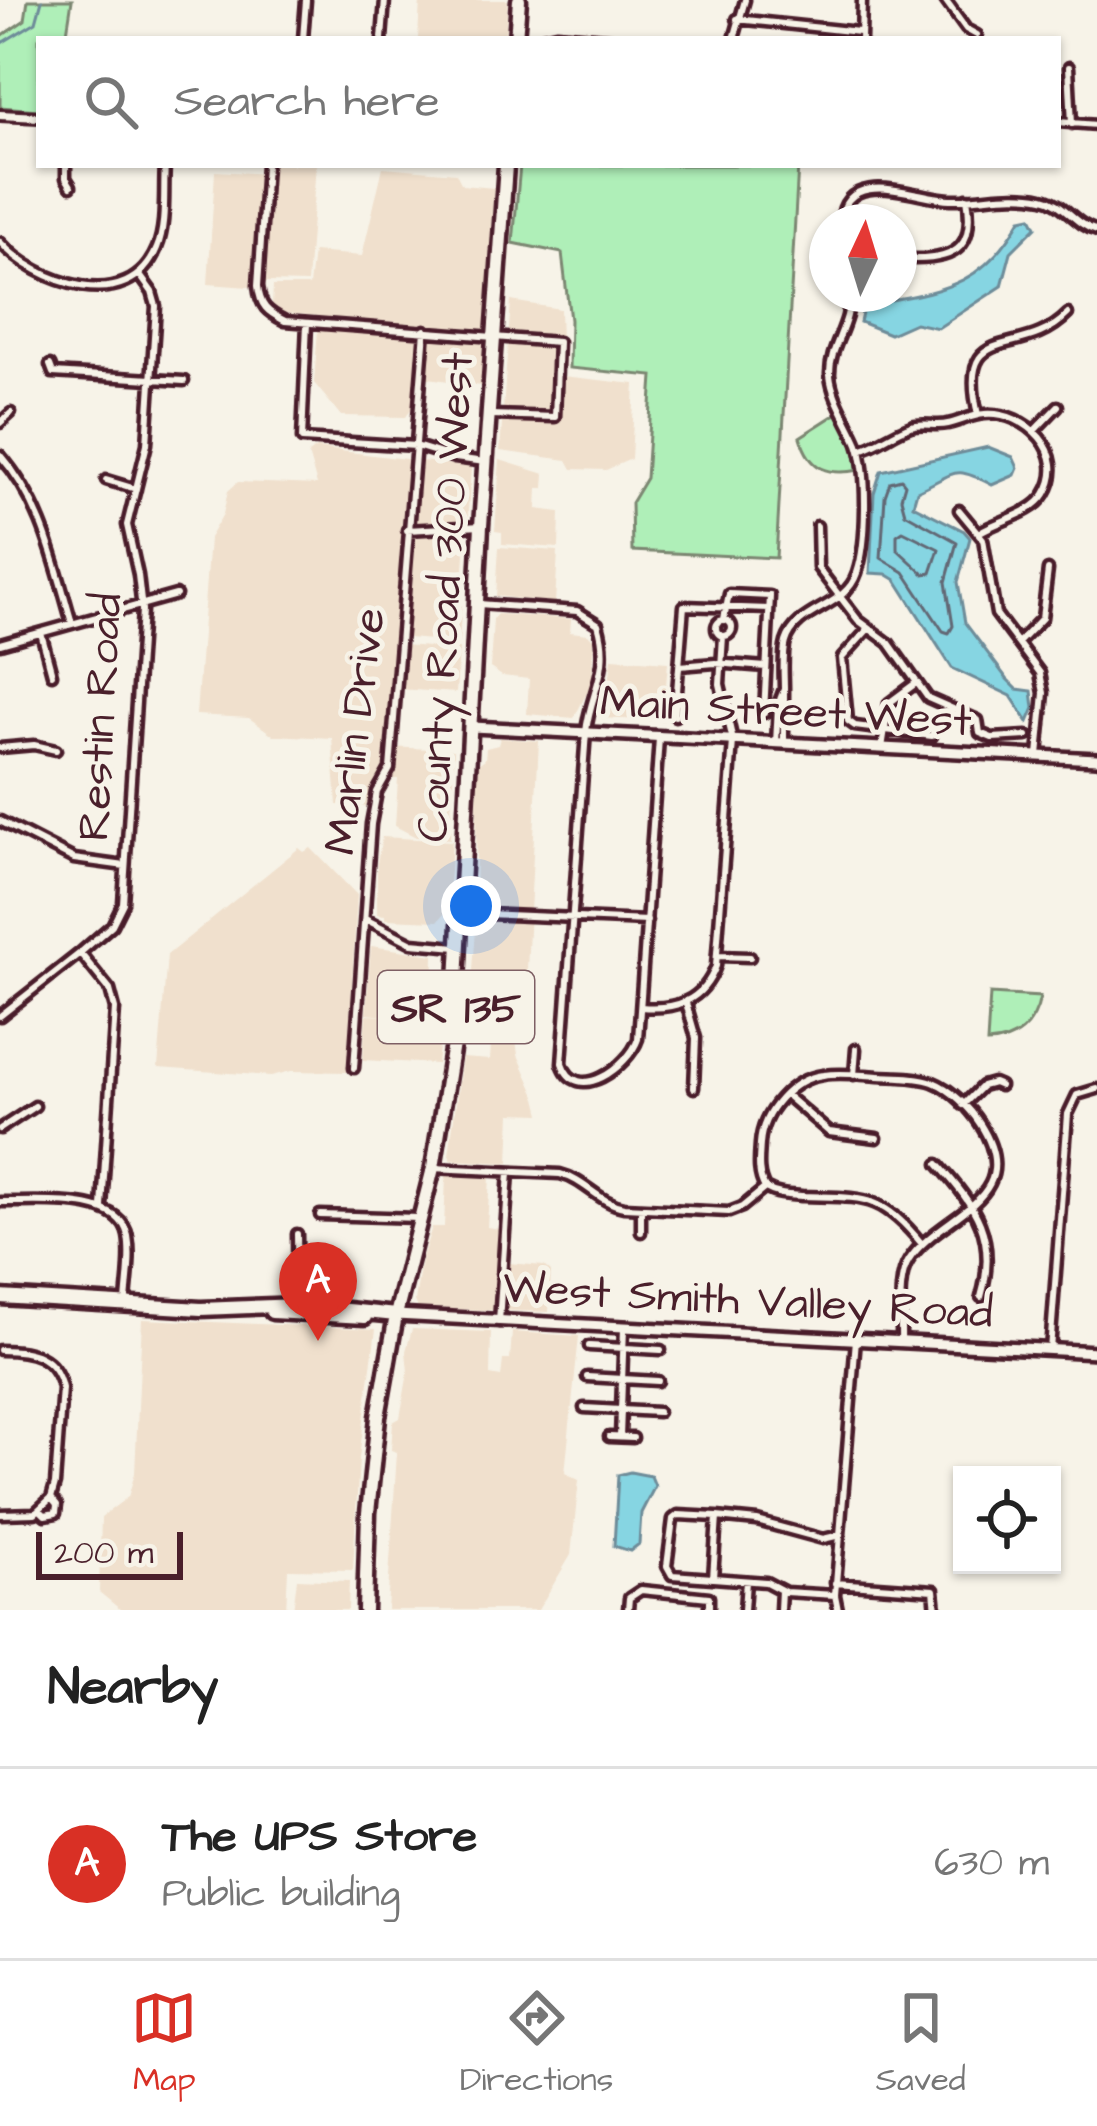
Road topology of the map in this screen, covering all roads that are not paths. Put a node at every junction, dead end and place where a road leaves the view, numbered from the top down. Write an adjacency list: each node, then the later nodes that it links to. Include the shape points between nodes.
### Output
1 (306, 0): 9 (street)
2 (385, 0): 10 (street)
3 (518, 0): 11 (main road)
4 (745, 0): 7 (street)
5 (862, 0): 15 (street)
6 (945, 0): 8 (street)
7 (737, 19): 14 (street); 15 (street)
8 (977, 35)
9 (303, 36)
10 (382, 36)
11 (515, 36)
12 (547, 36): 13 (street)
13 (581, 36)
14 (734, 36)
15 (860, 36)
16 (1069, 67): 20 (street)
17 (0, 116): 18 (street)
18 (36, 117)
19 (1061, 122): 20 (street)
20 (1072, 124): 21 (street)
21 (1097, 125)
22 (66, 168): 26 (street)
23 (165, 168): 32 (street, via 159,243)
24 (266, 168): 35 (street, via 259,302 285,322)
25 (506, 168): 37 (main road, County Road 300 West / SR 135)
26 (71, 186)
27 (967, 198): 28 (street, via 874,189); 29 (street, via 1048,199); 31 (street, via 962,245 942,258)
28 (845, 204)
29 (1097, 231)
30 (0, 242): 32 (street, via 58,281 104,287)
31 (917, 259)
32 (139, 274): 39 (street, Restin Road, via 156,304)
33 (850, 312): 48 (street, via 830,379)
34 (1068, 314): 44 (street, via 1023,342 982,353 970,379)
35 (307, 323): 36 (street); 47 (street, via 302,439)
36 (424, 330): 37 (street); 47 (street, Marlin Drive)
37 (494, 335): 43 (main road, County Road 300 West / SR 135); 43 (street, via 558,342 555,415)
38 (50, 365): 39 (street, via 53,373)
39 (151, 379): 40 (street); 52 (street, Restin Road)
40 (184, 381)
41 (1058, 406): 46 (street)
42 (11, 413): 45 (street)
43 (488, 414): 50 (main road, County Road 300 West / SR 135)
44 (978, 415): 46 (street, via 1010,416); 48 (street, via 914,425)
45 (0, 423)
46 (1034, 431): 57 (street, via 1050,454 1046,493)
47 (416, 446): 50 (street); 56 (street, Marlin Drive)
48 (860, 450): 60 (street, via 860,563)
49 (0, 455): 65 (street, via 43,522)
50 (485, 462): 54 (main road, County Road 300 West / SR 135)
51 (106, 480): 52 (street)
52 (136, 489): 61 (street, Restin Road, via 127,525)
53 (959, 510): 57 (street)
54 (481, 526): 56 (street); 62 (main road, County Road 300 West / SR 135)
55 (817, 526): 60 (street, via 818,568)
56 (407, 530): 94 (street, Marlin Drive, via 390,769 374,810)
57 (980, 532): 68 (street, via 992,604)
58 (1048, 570): 68 (street, via 1042,618)
59 (176, 595): 61 (street)
60 (840, 598): 66 (street); 84 (street, via 794,626 784,646)
61 (142, 603): 65 (street); 91 (street, Restin Road)
62 (477, 604): 77 (main road, County Road 300 West / SR 135); 79 (street, via 577,611 598,624 601,686)
63 (725, 607): 64 (street); 64 (street, via 729,594 770,596); 70 (street, via 718,621); 71 (street, via 684,607)
64 (769, 609): 72 (street)
65 (72, 623): 67 (street)
66 (868, 628): 74 (street); 78 (street, via 842,658 847,718)
67 (41, 633): 69 (street); 73 (street)
68 (1018, 643): 88 (street, via 1043,684)
69 (0, 644)
70 (722, 664): 71 (street); 72 (street); 83 (street)
71 (679, 666): 76 (street)
72 (766, 667): 75 (street)
73 (52, 674)
74 (916, 683): 78 (street, via 892,700); 81 (street, via 928,698 978,720 982,735)
75 (764, 713)
76 (675, 716)
77 (472, 727): 79 (main road, Main Street West); 92 (main road, County Road 300 West / SR 135)
78 (884, 728): 80 (street); 86 (street)
79 (586, 733): 82 (main road, Main Street West); 93 (street)
80 (932, 736)
81 (1027, 736)
82 (659, 738): 83 (main road, Main Street West); 95 (street)
83 (733, 740): 84 (main road, Main Street West); 98 (street)
84 (780, 743): 86 (main road, Main Street West)
85 (0, 748): 87 (street)
86 (883, 748): 88 (main road, Main Street West)
87 (56, 750)
88 (1038, 755): 89 (main road, Main Street West)
89 (1097, 759)
90 (0, 821): 91 (street, via 74,859)
91 (125, 866): 97 (street, Restin Road, via 118,918)
92 (460, 913): 93 (street); 96 (main road, County Road 300 West / SR 135)
93 (574, 918): 95 (street); 101 (street, via 565,1073 578,1080 617,1071 636,1046)
94 (365, 919): 96 (street, via 412,943); 104 (street, Marlin Drive)
95 (647, 921): 101 (street)
96 (459, 947): 115 (main road, County Road 300 West / SR 135)
97 (80, 953): 102 (street); 120 (street, via 115,1009)
98 (718, 956): 99 (street); 100 (street, via 709,982)
99 (750, 957)
100 (686, 1003): 101 (street); 107 (street, via 696,1038)
101 (641, 1007)
102 (0, 1016)
103 (856, 1049): 105 (street)
104 (354, 1068)
105 (854, 1075): 109 (street, via 814,1076); 110 (street, via 929,1081)
106 (1000, 1087): 110 (street, via 982,1086)
107 (694, 1088)
108 (1097, 1089): 141 (street, via 1075,1098 1067,1114)
109 (786, 1095): 113 (street, via 829,1132); 117 (street, via 762,1128)
110 (963, 1105): 119 (street, via 983,1130 993,1166 988,1190)
111 (35, 1106): 112 (street)
112 (0, 1130)
113 (877, 1138)
114 (938, 1164): 119 (street)
115 (433, 1168): 116 (street); 123 (main road, County Road 300 West / SR 135)
116 (508, 1172): 121 (street, via 574,1177 610,1204); 133 (street)
117 (765, 1188): 121 (street, via 729,1212); 126 (street, via 880,1204)
118 (0, 1202): 120 (street)
119 (972, 1206): 126 (street); 128 (street, via 987,1238)
120 (102, 1208): 129 (street, via 128,1235)
121 (641, 1208): 124 (street)
122 (320, 1215): 123 (street)
123 (422, 1218): 132 (main road, County Road 300 West / SR 135)
124 (640, 1232)
125 (297, 1234): 130 (street)
126 (922, 1245): 136 (street, via 904,1271)
127 (0, 1297): 129 (main road, West Smith Valley Road)
128 (981, 1297)
129 (126, 1303): 131 (main road, West Smith Valley Road)
130 (298, 1305): 131 (main road, West Smith Valley Road); 132 (main road, West Smith Valley Road)
131 (250, 1309): 132 (main road, West Smith Valley Road)
132 (396, 1315): 133 (main road, West Smith Valley Road); 162 (main road, SR 135, via 373,1457)
133 (499, 1322): 134 (main road, West Smith Valley Road)
134 (624, 1328): 135 (main road, West Smith Valley Road); 138 (street)
135 (856, 1339): 136 (main road, West Smith Valley Road); 156 (street)
136 (901, 1341): 141 (main road, West Smith Valley Road)
137 (590, 1346): 138 (street)
138 (623, 1348): 140 (street); 144 (street)
139 (0, 1350): 152 (street, via 34,1352 59,1375)
140 (661, 1350)
141 (1050, 1350): 142 (main road, West Smith Valley Road)
142 (1097, 1352)
143 (587, 1376): 144 (street)
144 (622, 1379): 145 (street); 147 (street)
145 (658, 1381)
146 (584, 1408): 147 (street)
147 (621, 1410): 148 (street); 150 (street)
148 (658, 1412)
149 (609, 1437): 150 (street)
150 (620, 1437): 151 (street)
151 (633, 1438)
152 (51, 1498): 153 (street); 153 (street, via 56,1514)
153 (40, 1510): 154 (street)
154 (0, 1514)
155 (718, 1517): 156 (street, via 823,1539); 157 (street); 157 (street, via 673,1519 667,1566 677,1577)
156 (840, 1535): 159 (street)
157 (712, 1578): 158 (street)
158 (746, 1581): 160 (street); 165 (street)
159 (835, 1583): 161 (street); 168 (street, via 934,1590)
160 (781, 1590): 161 (street); 166 (street)
161 (835, 1595): 167 (street)
162 (364, 1610)
163 (628, 1610): 164 (street, via 641,1590 710,1597)
164 (709, 1610)
165 (744, 1610)
166 (780, 1610)
167 (838, 1610)
168 (936, 1610)

